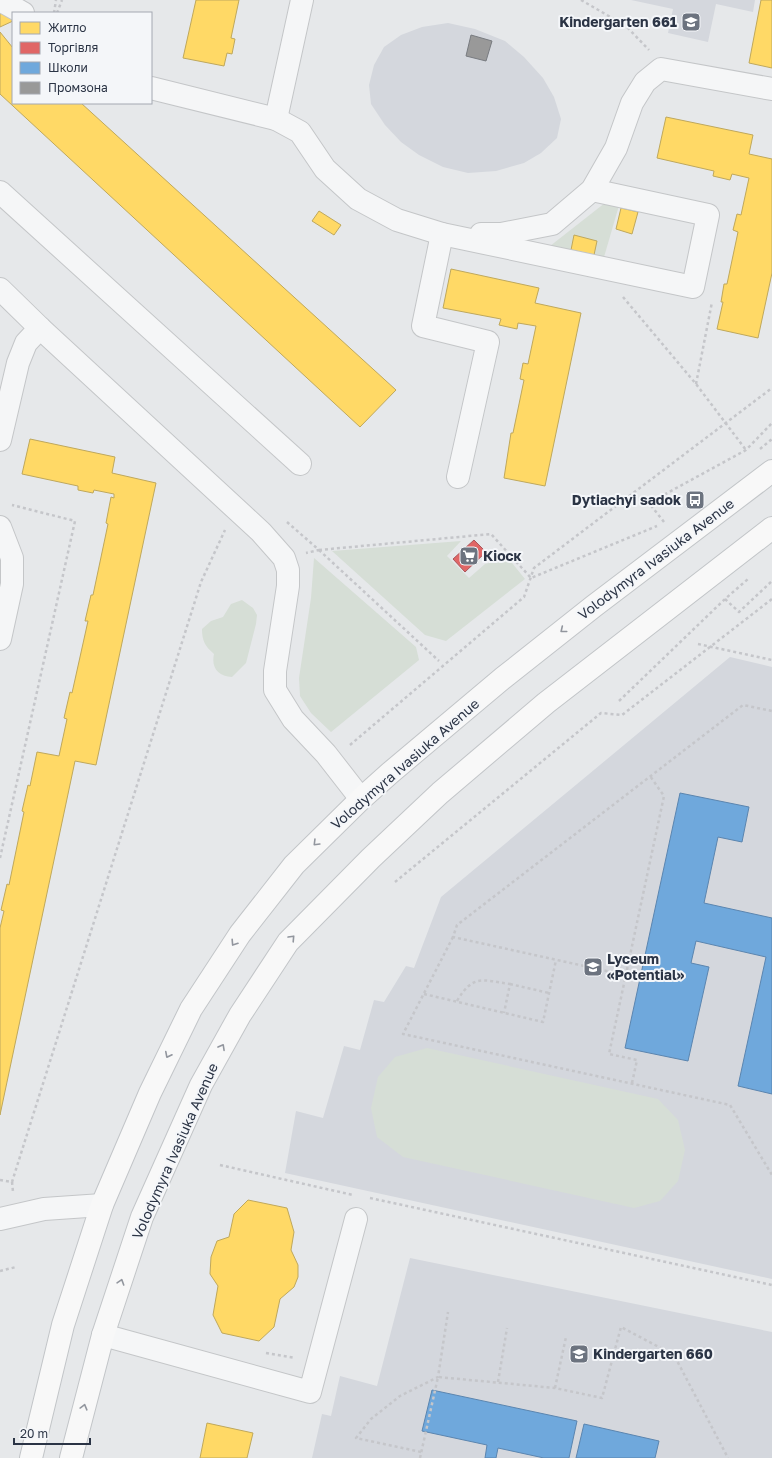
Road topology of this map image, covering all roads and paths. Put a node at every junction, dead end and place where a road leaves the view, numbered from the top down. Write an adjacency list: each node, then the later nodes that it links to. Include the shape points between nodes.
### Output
1 (0, 0): 6 (lane)
2 (56, 0): 7 (path)
3 (62, 0): 8 (path)
4 (302, 0): 12 (lane)
5 (581, 0): 9 (path, via 626,26 645,44)
6 (21, 12)
7 (54, 12)
8 (57, 12)
9 (661, 69): 11 (lane); 13 (lane, via 645,82 632,103 616,148)
10 (152, 88): 12 (lane)
11 (772, 89)
12 (276, 119): 15 (lane, via 300,132 325,169 358,199 398,220)
13 (592, 190): 15 (lane, via 552,224 501,234); 16 (lane, via 708,215)
14 (0, 192): 26 (lane)
15 (442, 234): 16 (lane); 28 (lane, via 423,326 488,342)
16 (693, 287): 20 (path, via 714,292)
17 (0, 289): 19 (lane)
18 (622, 296): 20 (path)
19 (40, 328): 24 (lane, via 26,343 18,363); 43 (lane, via 261,532 284,558 288,570 288,586 275,690 294,719)
20 (696, 384): 22 (path)
21 (772, 388): 22 (path)
22 (725, 423): 25 (path); 33 (path, via 534,568)
23 (772, 423): 25 (path)
24 (0, 440)
25 (746, 450): 33 (path, via 649,503 664,523)
26 (300, 464)
27 (772, 471): 45 (main road, Volodymyra Ivasiuka Avenue, one-way to 45, via 503,678)
28 (458, 477)
29 (8, 504): 46 (path, via 75,521)
30 (0, 527): 36 (lane, via 12,558 12,584)
31 (226, 528): 59 (path, via 200,582 12,1182)
32 (772, 528): 72 (main road, Volodymyra Ivasiuka Avenue, one-way to 32, via 142,1217 201,1085 240,1015 288,942 440,793 552,698)
33 (531, 578): 40 (path, via 491,534 319,550); 43 (path, via 524,597)
34 (772, 581): 41 (path, via 739,612 724,600)
35 (772, 599): 38 (path)
36 (0, 639)
37 (698, 644): 38 (path)
38 (711, 646): 39 (path); 47 (path, via 622,715 601,713)
39 (772, 660)
40 (439, 661)
41 (619, 701)
42 (772, 711): 44 (path, via 743,704)
43 (332, 761): 45 (lane)
44 (650, 776): 48 (path, via 457,925); 50 (path, via 664,796)
45 (361, 798): 64 (main road, Volodymyra Ivasiuka Avenue, one-way to 64, via 294,865 240,934 191,1009 150,1093)
46 (0, 858)
47 (395, 882)
48 (453, 937): 49 (path); 53 (path)
49 (556, 960): 50 (path); 52 (path)
50 (625, 975): 56 (path, via 609,1054 637,1060)
51 (510, 984): 52 (path); 54 (path, via 480,980 465,988); 55 (path)
52 (549, 993): 55 (path, via 543,1022)
53 (424, 994): 54 (path); 56 (path, via 403,1034)
54 (457, 1002): 55 (path)
55 (504, 1013)
56 (632, 1084): 58 (path, via 730,1105)
57 (220, 1165): 60 (path)
58 (772, 1175)
59 (0, 1180)
60 (343, 1192): 61 (path); 63 (path)
61 (358, 1196)
62 (366, 1197): 69 (path)
63 (341, 1200)
64 (102, 1205): 66 (lane, via 44,1209); 80 (main road, Volodymyra Ivasiuka Avenue, via 63,1325)
65 (356, 1218): 72 (lane, via 310,1392)
66 (0, 1219)
67 (16, 1267): 68 (path)
68 (0, 1271)
69 (772, 1285)
70 (448, 1312): 76 (path)
71 (507, 1328): 77 (path)
72 (104, 1335): 81 (main road, Volodymyra Ivasiuka Avenue, one-way to 72)
73 (566, 1337): 78 (path)
74 (265, 1353): 75 (path)
75 (296, 1359)
76 (438, 1378): 77 (path); 79 (path); 79 (path, via 400,1396 371,1419 356,1438)
77 (498, 1382): 78 (path)
78 (555, 1388): 83 (path, via 602,1398 621,1327 674,1355)
79 (421, 1452): 82 (path)
80 (31, 1458)
81 (71, 1458)
82 (420, 1458)
83 (728, 1458)

